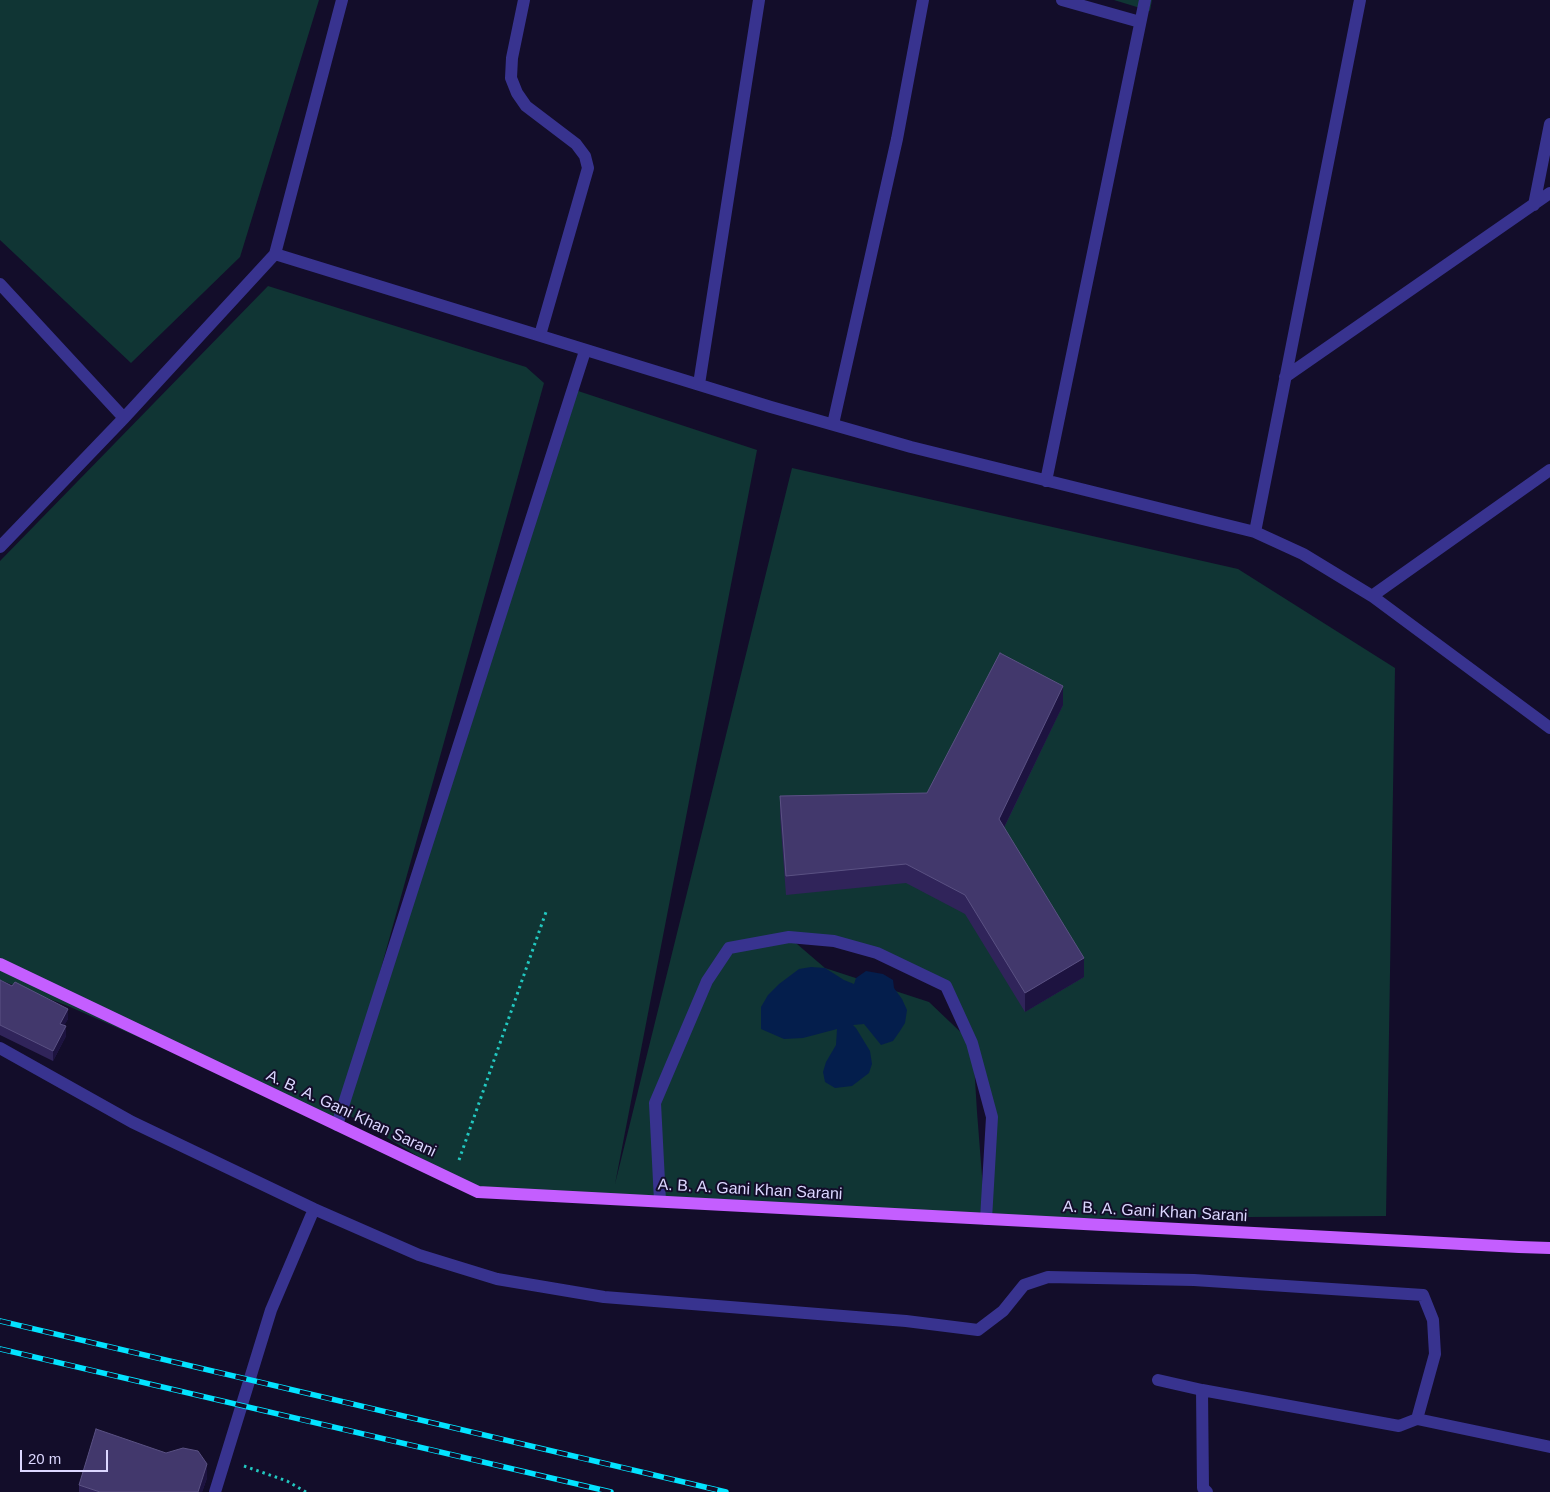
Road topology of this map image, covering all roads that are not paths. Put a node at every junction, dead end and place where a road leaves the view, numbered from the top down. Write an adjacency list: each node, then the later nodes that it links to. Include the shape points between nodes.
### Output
1 (342, 0): 12 (street)
2 (524, 0): 14 (street, via 511,78 526,106 576,144 586,156 588,168)
3 (759, 0): 17 (street)
4 (923, 0): 19 (street, via 897,139)
5 (1062, 0): 8 (street)
6 (1145, 0): 8 (street)
7 (1360, 0): 16 (street)
8 (1140, 22): 21 (street)
9 (1550, 124): 11 (street)
10 (1550, 193): 11 (street)
11 (1534, 205): 16 (street)
12 (275, 254): 14 (street); 18 (street)
13 (0, 284): 18 (street)
14 (540, 335): 15 (street)
15 (585, 350): 17 (street); 28 (street)
16 (1285, 377): 22 (street)
17 (699, 384): 19 (street)
18 (124, 418): 23 (street)
19 (833, 424): 21 (street)
20 (1550, 470): 24 (street)
21 (1046, 481): 22 (street)
22 (1255, 532): 24 (street, via 1303,554)
23 (0, 547)
24 (1372, 596): 25 (street)
25 (1550, 728)
26 (0, 964): 28 (main road, A. B. A. Gani Khan Sarani)
27 (0, 1048): 30 (street, via 132,1122)
28 (337, 1125): 29 (main road, A. B. A. Gani Khan Sarani, via 478,1192)
29 (660, 1201): 31 (main road, A. B. A. Gani Khan Sarani); 31 (street, via 655,1103 707,981 729,948 789,937 834,941 877,953 946,986 972,1043 992,1117)
30 (314, 1209): 35 (street, via 419,1255 497,1279 604,1297 906,1321 978,1330 1003,1311 1024,1285 1048,1276 1194,1280 1424,1295 1433,1320 1435,1354); 37 (street, via 271,1310)
31 (986, 1219): 32 (main road, A. B. A. Gani Khan Sarani)
32 (1550, 1248)
33 (1158, 1380): 34 (street)
34 (1202, 1390): 35 (street, via 1399,1426); 38 (street, via 1203,1488)
35 (1418, 1419): 36 (street)
36 (1550, 1447)
37 (215, 1492)
38 (1206, 1492)

